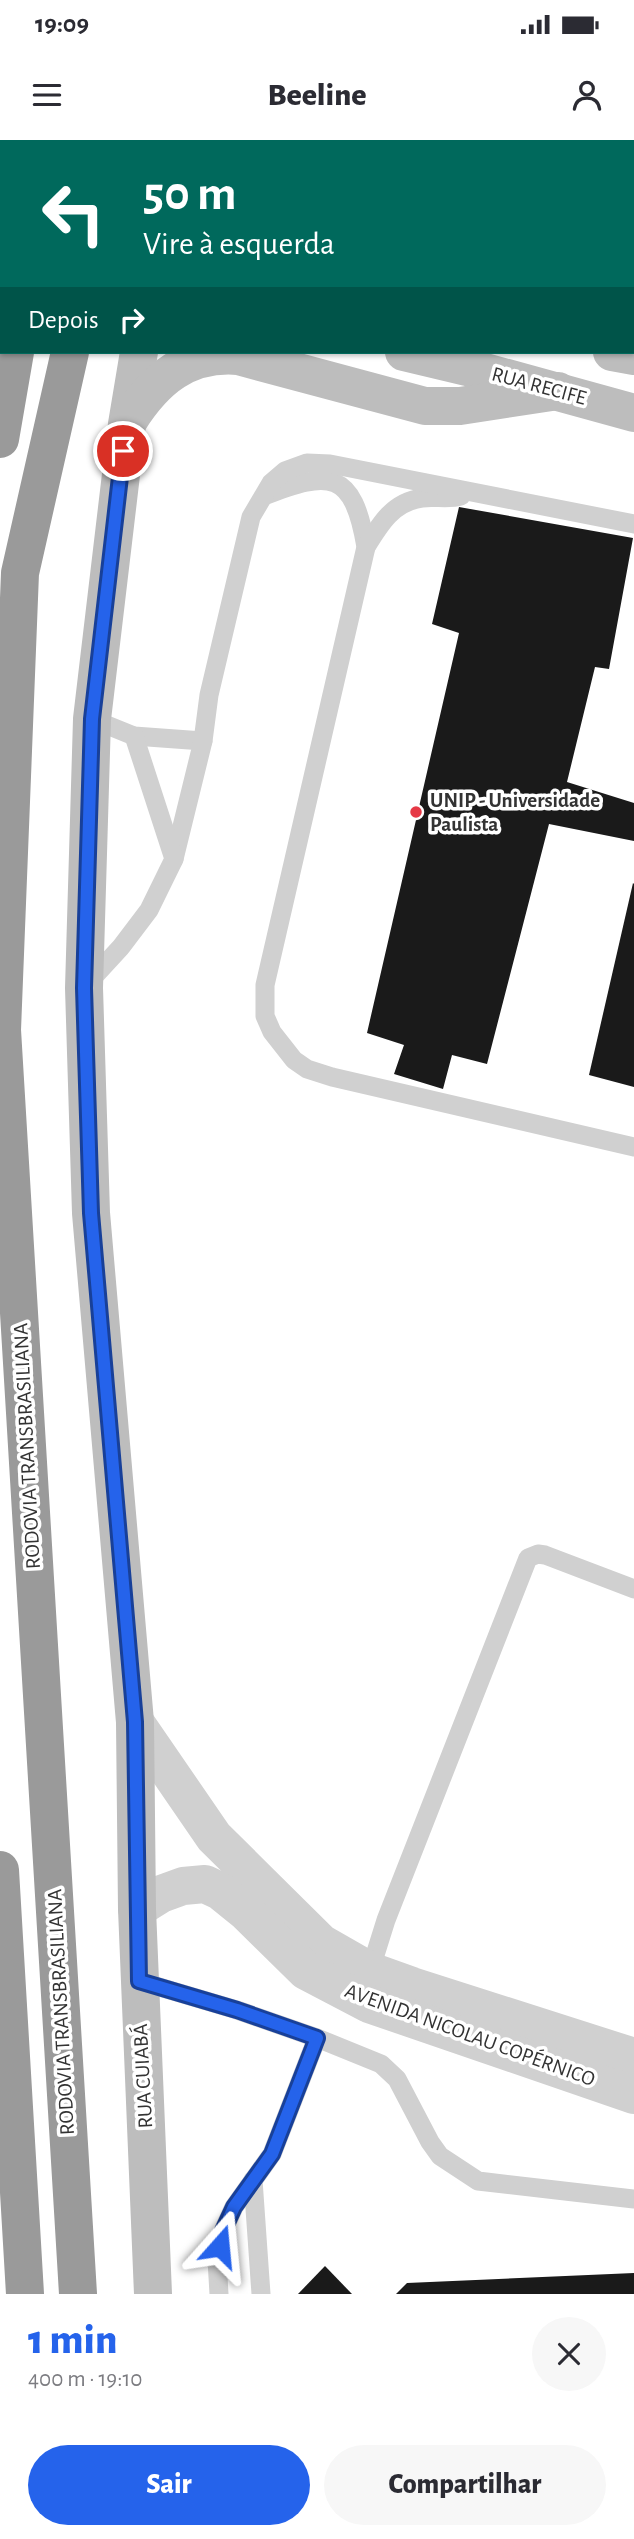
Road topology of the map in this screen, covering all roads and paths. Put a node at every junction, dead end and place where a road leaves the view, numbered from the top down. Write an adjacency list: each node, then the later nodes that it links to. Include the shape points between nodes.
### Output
1 (15, 354): 9 (highway)
2 (70, 354): 34 (highway, RODOVIA TRANSBRASILIANA, via 20,573 2,1030)
3 (138, 354): 8 (main road, RUA CUIABÁ)
4 (412, 354): 6 (main road, RUA RECIFE)
5 (186, 358): 6 (main road, via 238,356 425,406 460,406); 8 (main road, via 145,395)
6 (558, 391): 7 (main road, RUA RECIFE)
7 (634, 413)
8 (127, 424): 14 (main road, RUA CUIABÁ)
9 (0, 439)
10 (475, 491): 11 (lane, via 307,463 285,471); 12 (lane); 13 (lane, via 454,498 420,498 390,511)
11 (264, 496): 13 (lane, via 301,481 337,483 352,495); 16 (lane, via 251,517 209,695)
12 (634, 524)
13 (366, 547): 19 (lane, via 265,985 265,1016 272,1032 307,1069 332,1077)
14 (92, 719): 15 (lane); 18 (main road, RUA CUIABÁ)
15 (134, 736): 16 (lane); 17 (lane)
16 (203, 741): 17 (lane)
17 (174, 859): 18 (lane, via 149,910)
18 (84, 988): 21 (main road, RUA CUIABÁ, via 91,1213)
19 (634, 1147)
20 (634, 1589): 26 (lane, via 545,1555 528,1558)
21 (135, 1722): 22 (street, AVENIDA NICOLAU COPÉRNICO); 25 (main road, RUA CUIABÁ)
22 (214, 1837): 23 (street); 26 (street, AVENIDA NICOLAU COPÉRNICO, via 321,1943)
23 (205, 1884): 25 (street, via 161,1894); 30 (street, AVENIDA NICOLAU COPÉRNICO, via 246,1912 306,1971 369,2004)
24 (1, 1891): 33 (highway)
25 (137, 1909): 27 (main road, RUA CUIABÁ)
26 (370, 1971): 29 (street, AVENIDA NICOLAU COPÉRNICO)
27 (139, 1981): 28 (lane); 35 (main road, RUA CUIABÁ)
28 (317, 2038): 31 (lane, via 272,2154); 32 (lane, via 381,2064 397,2079 440,2156 478,2181)
29 (634, 2057)
30 (634, 2095)
31 (253, 2180): 36 (lane, via 223,2231 217,2260); 37 (lane)
32 (634, 2199)
33 (25, 2294)
34 (78, 2294)
35 (153, 2294)
36 (219, 2294)
37 (261, 2294)

